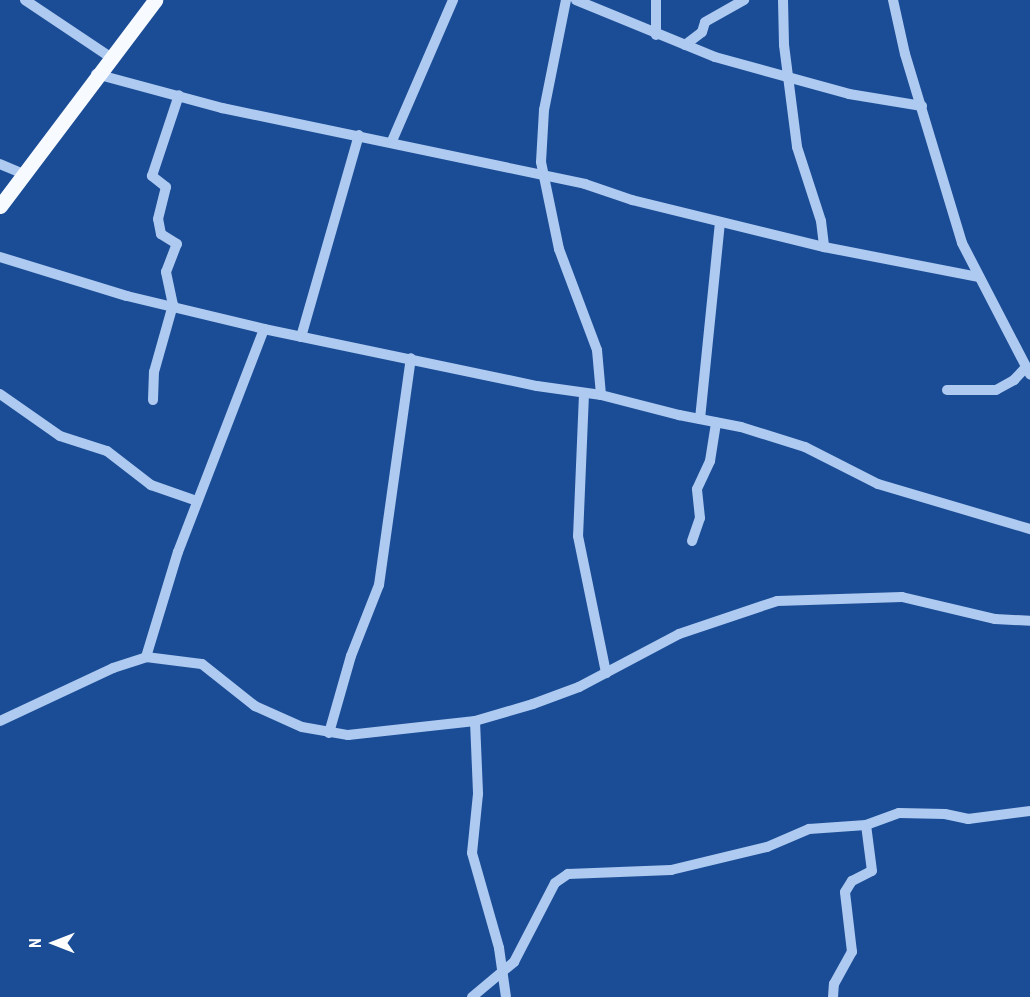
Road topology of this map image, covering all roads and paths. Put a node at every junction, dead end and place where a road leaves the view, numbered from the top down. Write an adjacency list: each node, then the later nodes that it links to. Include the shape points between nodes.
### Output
1 (25, 0): 12 (street)
2 (154, 0): 12 (main road)
3 (453, 0): 18 (street)
4 (566, 0): 21 (street, via 544,110)
5 (576, 0): 10 (street)
6 (656, 0): 10 (street)
7 (744, 0): 11 (street, via 705,22 702,32)
8 (783, 0): 14 (street)
9 (893, 0): 16 (street)
10 (656, 35): 11 (street)
11 (685, 45): 14 (street)
12 (110, 57): 13 (main road)
13 (96, 74): 15 (street); 20 (main road)
14 (789, 78): 16 (street, via 849,94); 24 (street, via 799,161 821,221)
15 (179, 95): 17 (street, via 222,108); 27 (street, via 152,176 166,187 158,219 161,234 177,244 166,272)
16 (922, 106): 26 (street, via 959,234)
17 (359, 135): 18 (street); 29 (street)
18 (392, 141): 21 (street, via 460,161)
19 (0, 164): 20 (street)
20 (23, 174): 22 (main road)
21 (543, 176): 23 (street); 35 (street, via 559,249 597,350)
22 (0, 206)
23 (720, 222): 24 (street); 37 (street)
24 (824, 247): 26 (street)
25 (0, 257): 27 (street)
26 (979, 276): 31 (street)
27 (173, 305): 28 (street); 36 (street, via 154,372)
28 (264, 329): 29 (street); 39 (street)
29 (301, 337): 30 (street)
30 (411, 358): 33 (street); 47 (street, via 379,585 351,656)
31 (1028, 370): 32 (street, via 996,390)
32 (947, 390)
33 (584, 393): 35 (street); 44 (street, via 578,536)
34 (0, 394): 39 (street, via 60,436 106,451 151,485)
35 (601, 395): 37 (street)
36 (153, 400)
37 (700, 419): 38 (street)
38 (716, 422): 40 (street, via 805,447 878,484); 41 (street, via 710,462 698,489 700,518)
39 (197, 501): 43 (street)
40 (1030, 529)
41 (692, 541)
42 (1030, 621): 44 (street, via 995,619 902,597 777,601 679,634)
43 (146, 657): 45 (street, via 113,668); 47 (street, via 202,664 255,706 302,727)
44 (606, 673): 46 (street, via 557,696)
45 (0, 721)
46 (475, 721): 47 (street, via 348,735); 50 (street, via 478,794 472,853)
47 (329, 733)
48 (1030, 810): 49 (street, via 968,819 899,813)
49 (866, 825): 50 (street, via 809,829 767,847 671,870 585,872 560,877 522,949); 53 (street, via 872,871 852,881 845,892 852,952 834,984)
50 (502, 974): 51 (street); 52 (street)
51 (472, 997)
52 (506, 997)
53 (833, 997)

